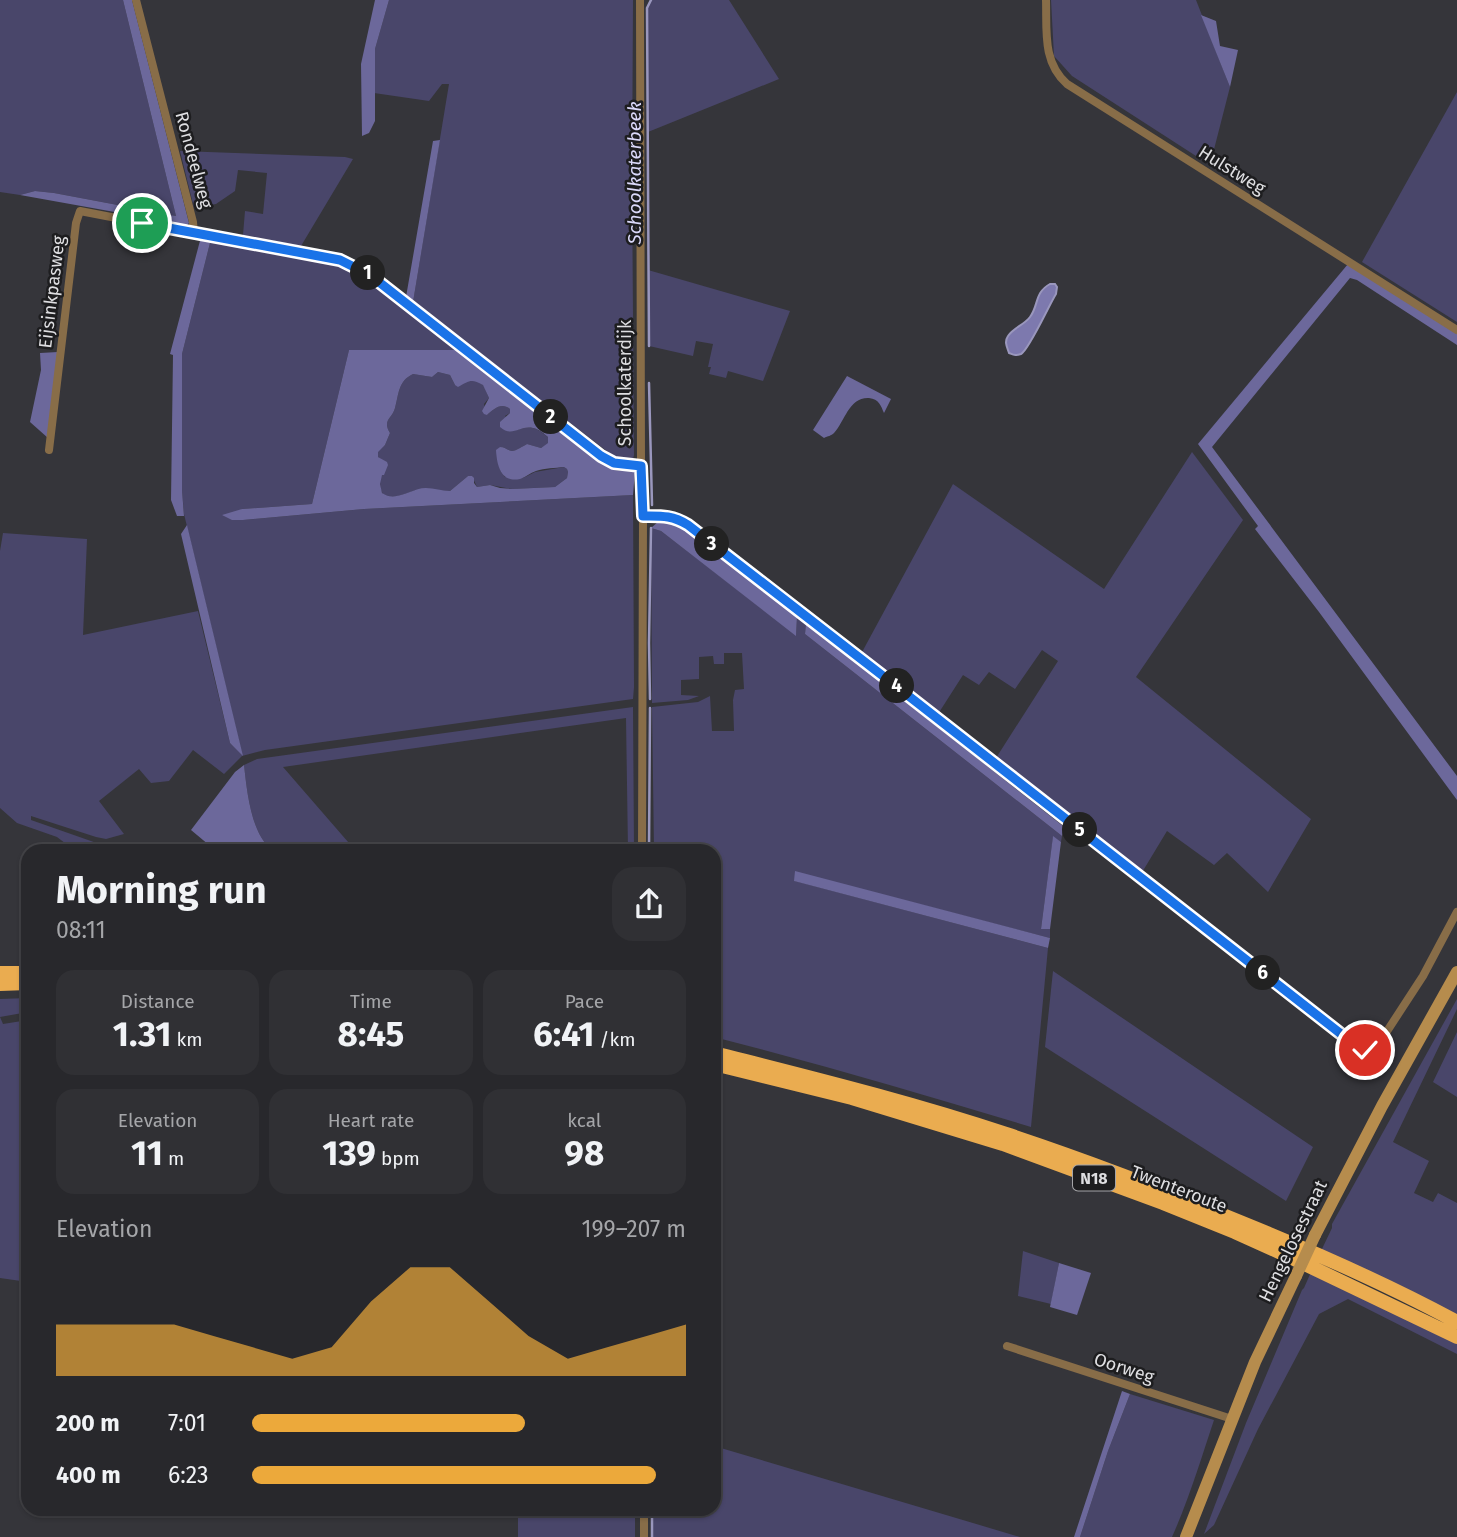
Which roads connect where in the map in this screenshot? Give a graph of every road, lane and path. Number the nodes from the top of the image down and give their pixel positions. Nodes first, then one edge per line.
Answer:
1 (136, 0) edge
2 (640, 0) edge
3 (1046, 0) edge
4 (194, 233) junction
5 (1457, 330) edge
6 (49, 450) dead end
7 (641, 466) junction
8 (643, 516) junction
9 (642, 844) edge
10 (1457, 912) edge
11 (1457, 972) edge
12 (0, 973) edge
13 (21, 973) edge
14 (0, 984) edge
15 (21, 984) edge
16 (721, 1055) edge
17 (721, 1066) edge
18 (1457, 1322) edge
19 (1457, 1337) edge
20 (1007, 1346) dead end
21 (1232, 1419) junction
22 (644, 1516) edge
23 (644, 1537) edge
24 (1186, 1537) edge

1 - 4 street, Rondeelweg
2 - 7 street, Schoolkaterdijk
3 - 5 street, Hulstweg
4 - 6 street, Eijsinkpasweg
4 - 7 street, Rondeelweg
7 - 8 street, Schoolkaterdijk
8 - 9 street, Schoolkaterdijk
8 - 10 street
11 - 21 main road, Hengelosestraat, bridge
12 - 13 highway
14 - 15 highway
16 - 18 highway, Twenteroute / N18
17 - 19 highway, Twenteroute / N18
20 - 21 street, Oorweg
21 - 24 main road, Hengelosestraat
22 - 23 street

